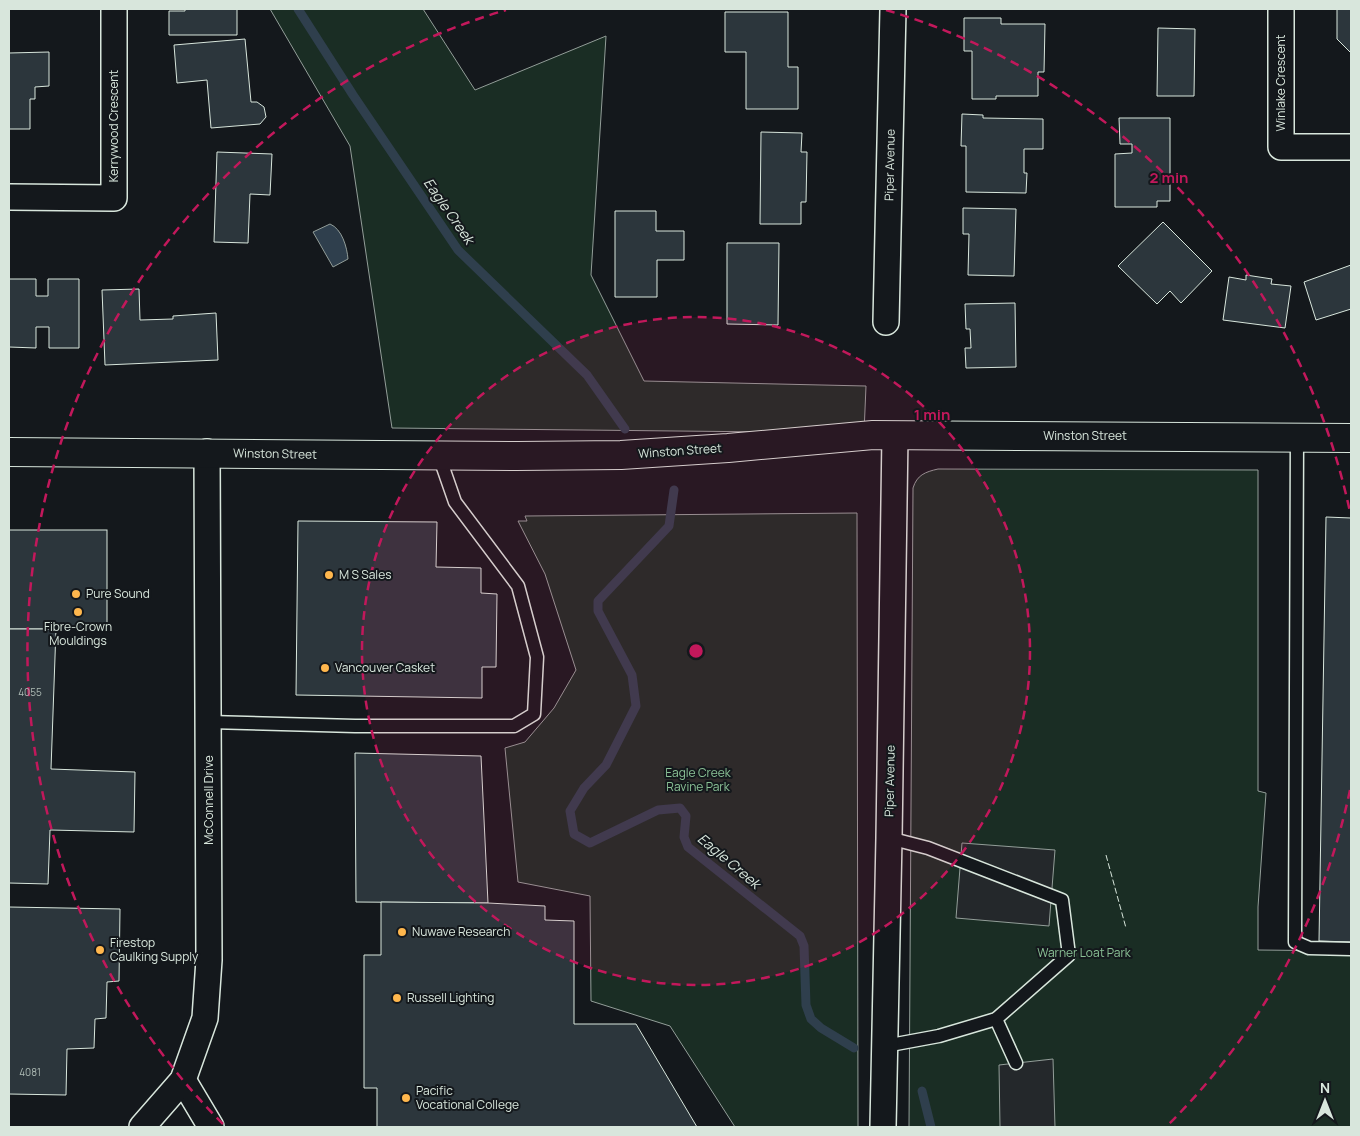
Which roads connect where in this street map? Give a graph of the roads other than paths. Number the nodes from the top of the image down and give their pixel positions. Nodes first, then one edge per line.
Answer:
1 (114, 9) edge
2 (893, 9) edge
3 (1282, 9) edge
4 (1351, 147) edge
5 (9, 197) edge
6 (886, 322) dead end
7 (895, 435) junction
8 (1297, 437) junction
9 (1351, 438) edge
10 (9, 452) edge
11 (207, 452) junction
12 (439, 456) junction
13 (208, 722) junction
14 (889, 838) junction
15 (1351, 949) edge
16 (996, 1019) junction
17 (886, 1046) junction
18 (1016, 1063) dead end
19 (183, 1080) junction
20 (142, 1127) edge
21 (211, 1127) edge
22 (883, 1127) edge

1 - 5 street, Kerrywood Crescent
2 - 6 street, Piper Avenue
3 - 4 street, Winlake Crescent
7 - 8 street, Winston Street
7 - 12 street, Winston Street
7 - 14 street, Piper Avenue
8 - 9 street, Winston Street
8 - 15 lane
10 - 11 street, Winston Street
11 - 12 street, Winston Street
11 - 13 street, McConnell Drive
12 - 13 lane
13 - 19 street, McConnell Drive
14 - 16 lane
14 - 17 street, Piper Avenue
16 - 17 lane
16 - 18 lane
17 - 22 street, Piper Avenue
19 - 20 street, McConnell Drive
19 - 21 street

